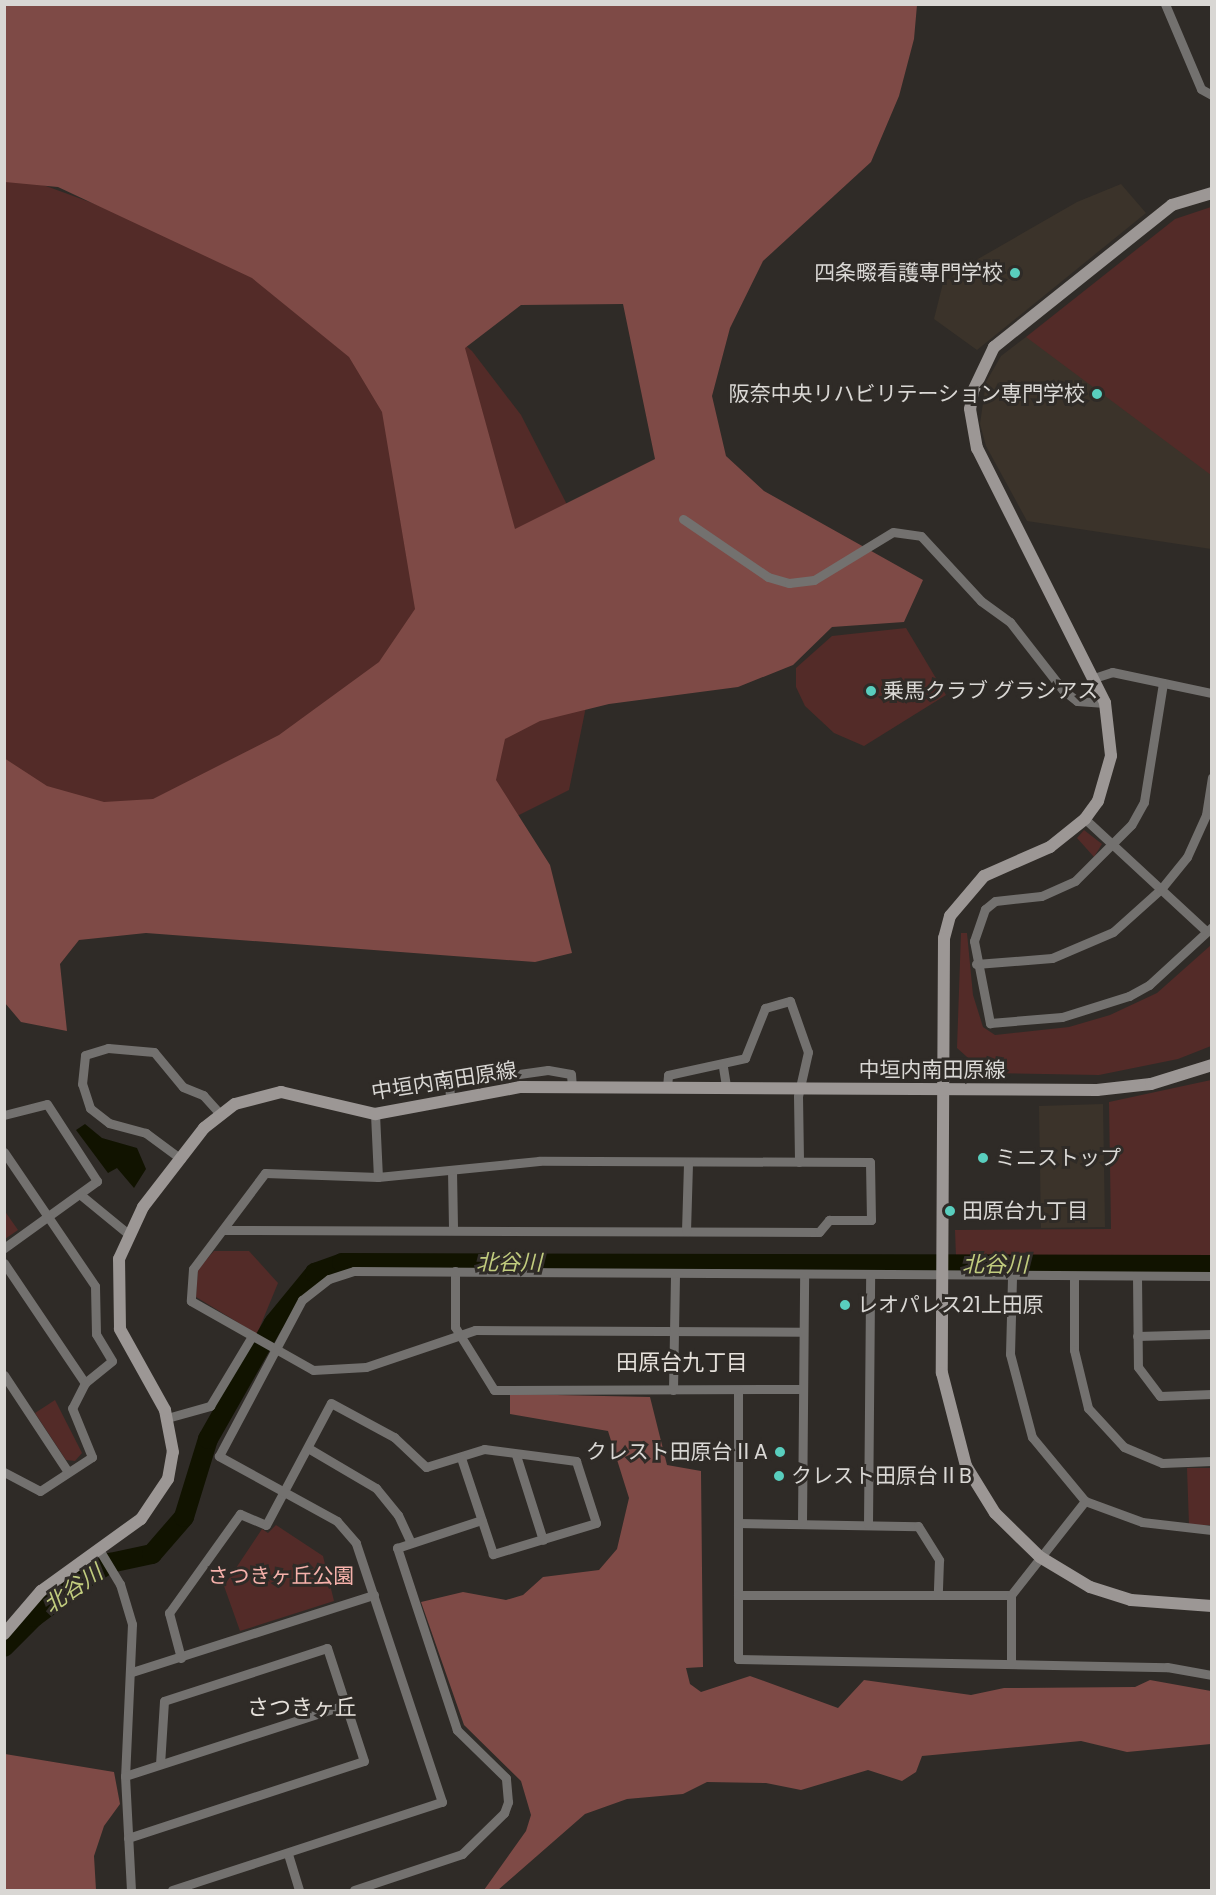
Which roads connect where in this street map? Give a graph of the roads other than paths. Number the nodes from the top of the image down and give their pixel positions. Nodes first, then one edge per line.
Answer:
1 (1165, 4) edge
2 (1212, 95) edge
3 (1212, 193) edge
4 (683, 519) dead end
5 (1094, 678) junction
6 (1163, 683) junction
7 (1212, 693) edge
8 (1105, 703) junction
9 (1212, 777) edge
10 (1085, 819) junction
11 (1114, 846) junction
12 (1161, 889) junction
13 (1209, 929) edge
14 (976, 964) junction
15 (1212, 1065) edge
16 (723, 1067) junction
17 (572, 1087) junction
18 (667, 1087) junction
19 (726, 1087) junction
20 (800, 1088) junction
21 (943, 1089) junction
22 (450, 1097) junction
23 (220, 1114) junction
24 (375, 1114) junction
25 (4, 1115) edge
26 (4, 1152) edge
27 (182, 1159) junction
28 (688, 1162) junction
29 (798, 1162) junction
30 (452, 1170) junction
31 (378, 1177) junction
32 (82, 1196) junction
33 (51, 1218) junction
34 (453, 1229) junction
35 (223, 1230) junction
36 (686, 1231) junction
37 (126, 1233) junction
38 (4, 1248) edge
39 (4, 1263) edge
40 (455, 1271) junction
41 (943, 1274) junction
42 (675, 1275) junction
43 (804, 1276) junction
44 (870, 1276) junction
45 (1137, 1276) junction
46 (1212, 1276) edge
47 (1074, 1277) junction
48 (1012, 1278) junction
49 (674, 1331) junction
50 (803, 1332) junction
51 (1212, 1334) edge
52 (458, 1335) junction
53 (1137, 1336) junction
54 (253, 1337) junction
55 (275, 1349) junction
56 (4, 1375) edge
57 (85, 1383) junction
58 (802, 1389) junction
59 (673, 1390) junction
60 (738, 1390) junction
61 (1212, 1394) edge
62 (167, 1418) junction
63 (308, 1448) junction
64 (516, 1455) junction
65 (461, 1458) junction
66 (1212, 1461) edge
67 (4, 1472) edge
68 (68, 1472) junction
69 (284, 1493) junction
70 (1085, 1501) junction
71 (481, 1520) junction
72 (738, 1523) junction
73 (802, 1524) junction
74 (868, 1524) junction
75 (1212, 1530) edge
76 (543, 1540) junction
77 (410, 1542) junction
78 (100, 1552) junction
79 (1040, 1557) junction
80 (938, 1594) junction
81 (374, 1595) junction
82 (738, 1595) junction
83 (1011, 1595) junction
84 (1212, 1606) edge
85 (4, 1634) edge
86 (181, 1658) junction
87 (1011, 1664) junction
88 (132, 1672) junction
89 (1212, 1675) edge
90 (345, 1705) junction
91 (160, 1764) junction
92 (125, 1776) junction
93 (128, 1838) junction
94 (288, 1854) junction
95 (131, 1890) edge
96 (172, 1890) edge
97 (299, 1890) edge
98 (354, 1890) edge

1 - 2 street
3 - 5 street
4 - 8 street
5 - 6 street
5 - 8 street
6 - 7 street
6 - 11 street
8 - 10 street
9 - 12 street
10 - 11 street
10 - 21 street
11 - 12 street
11 - 14 street
12 - 13 street
12 - 14 street
13 - 14 street
15 - 21 street, 中垣内南田原線
16 - 18 street
16 - 19 street
16 - 20 street
17 - 18 street, 中垣内南田原線
17 - 22 street, 中垣内南田原線
17 - 22 street
18 - 19 street, 中垣内南田原線
19 - 20 street, 中垣内南田原線
20 - 21 street, 中垣内南田原線
20 - 29 street
21 - 41 street
22 - 24 street, 中垣内南田原線
23 - 24 street, 中垣内南田原線
23 - 27 street, 中垣内南田原線
23 - 27 street
24 - 31 street
25 - 32 street
26 - 33 street
27 - 37 street, 中垣内南田原線
28 - 29 street
28 - 30 street
28 - 36 street
29 - 36 street
30 - 31 street
30 - 34 street
31 - 35 street
32 - 33 street
32 - 37 street
33 - 38 street
33 - 57 street
34 - 35 street
34 - 36 street
35 - 54 street
37 - 62 street, 中垣内南田原線
39 - 57 street
40 - 42 street
40 - 52 street
40 - 55 street
41 - 44 street
41 - 48 street
41 - 79 street
42 - 43 street
42 - 49 street
43 - 44 street
43 - 50 street
44 - 74 street
45 - 46 street
45 - 47 street
45 - 53 street
47 - 48 street
47 - 66 street
48 - 70 street
49 - 50 street
49 - 52 street
49 - 59 street
50 - 58 street
51 - 53 street
52 - 55 street
52 - 59 street
53 - 61 street
54 - 55 street
54 - 62 street
55 - 69 street
56 - 68 street
57 - 68 street
58 - 60 street
58 - 73 street
59 - 60 street
60 - 72 street
62 - 78 street, 中垣内南田原線
63 - 65 street
63 - 69 street
63 - 77 street
64 - 65 street
64 - 76 street
64 - 76 street
65 - 71 street
67 - 68 street
69 - 81 street
69 - 86 street
70 - 75 street
70 - 79 street
71 - 76 street
71 - 77 street
72 - 73 street
72 - 82 street
73 - 74 street
74 - 80 street
77 - 98 street
78 - 85 street, 中垣内南田原線
78 - 88 street
79 - 83 street
79 - 84 street
80 - 82 street
80 - 83 street
81 - 86 street
81 - 94 street
82 - 87 street
83 - 87 street
86 - 88 street
87 - 89 street
88 - 92 street
90 - 91 street
90 - 91 street
90 - 93 street
91 - 92 street
92 - 93 street
93 - 95 street
94 - 96 street
94 - 97 street

